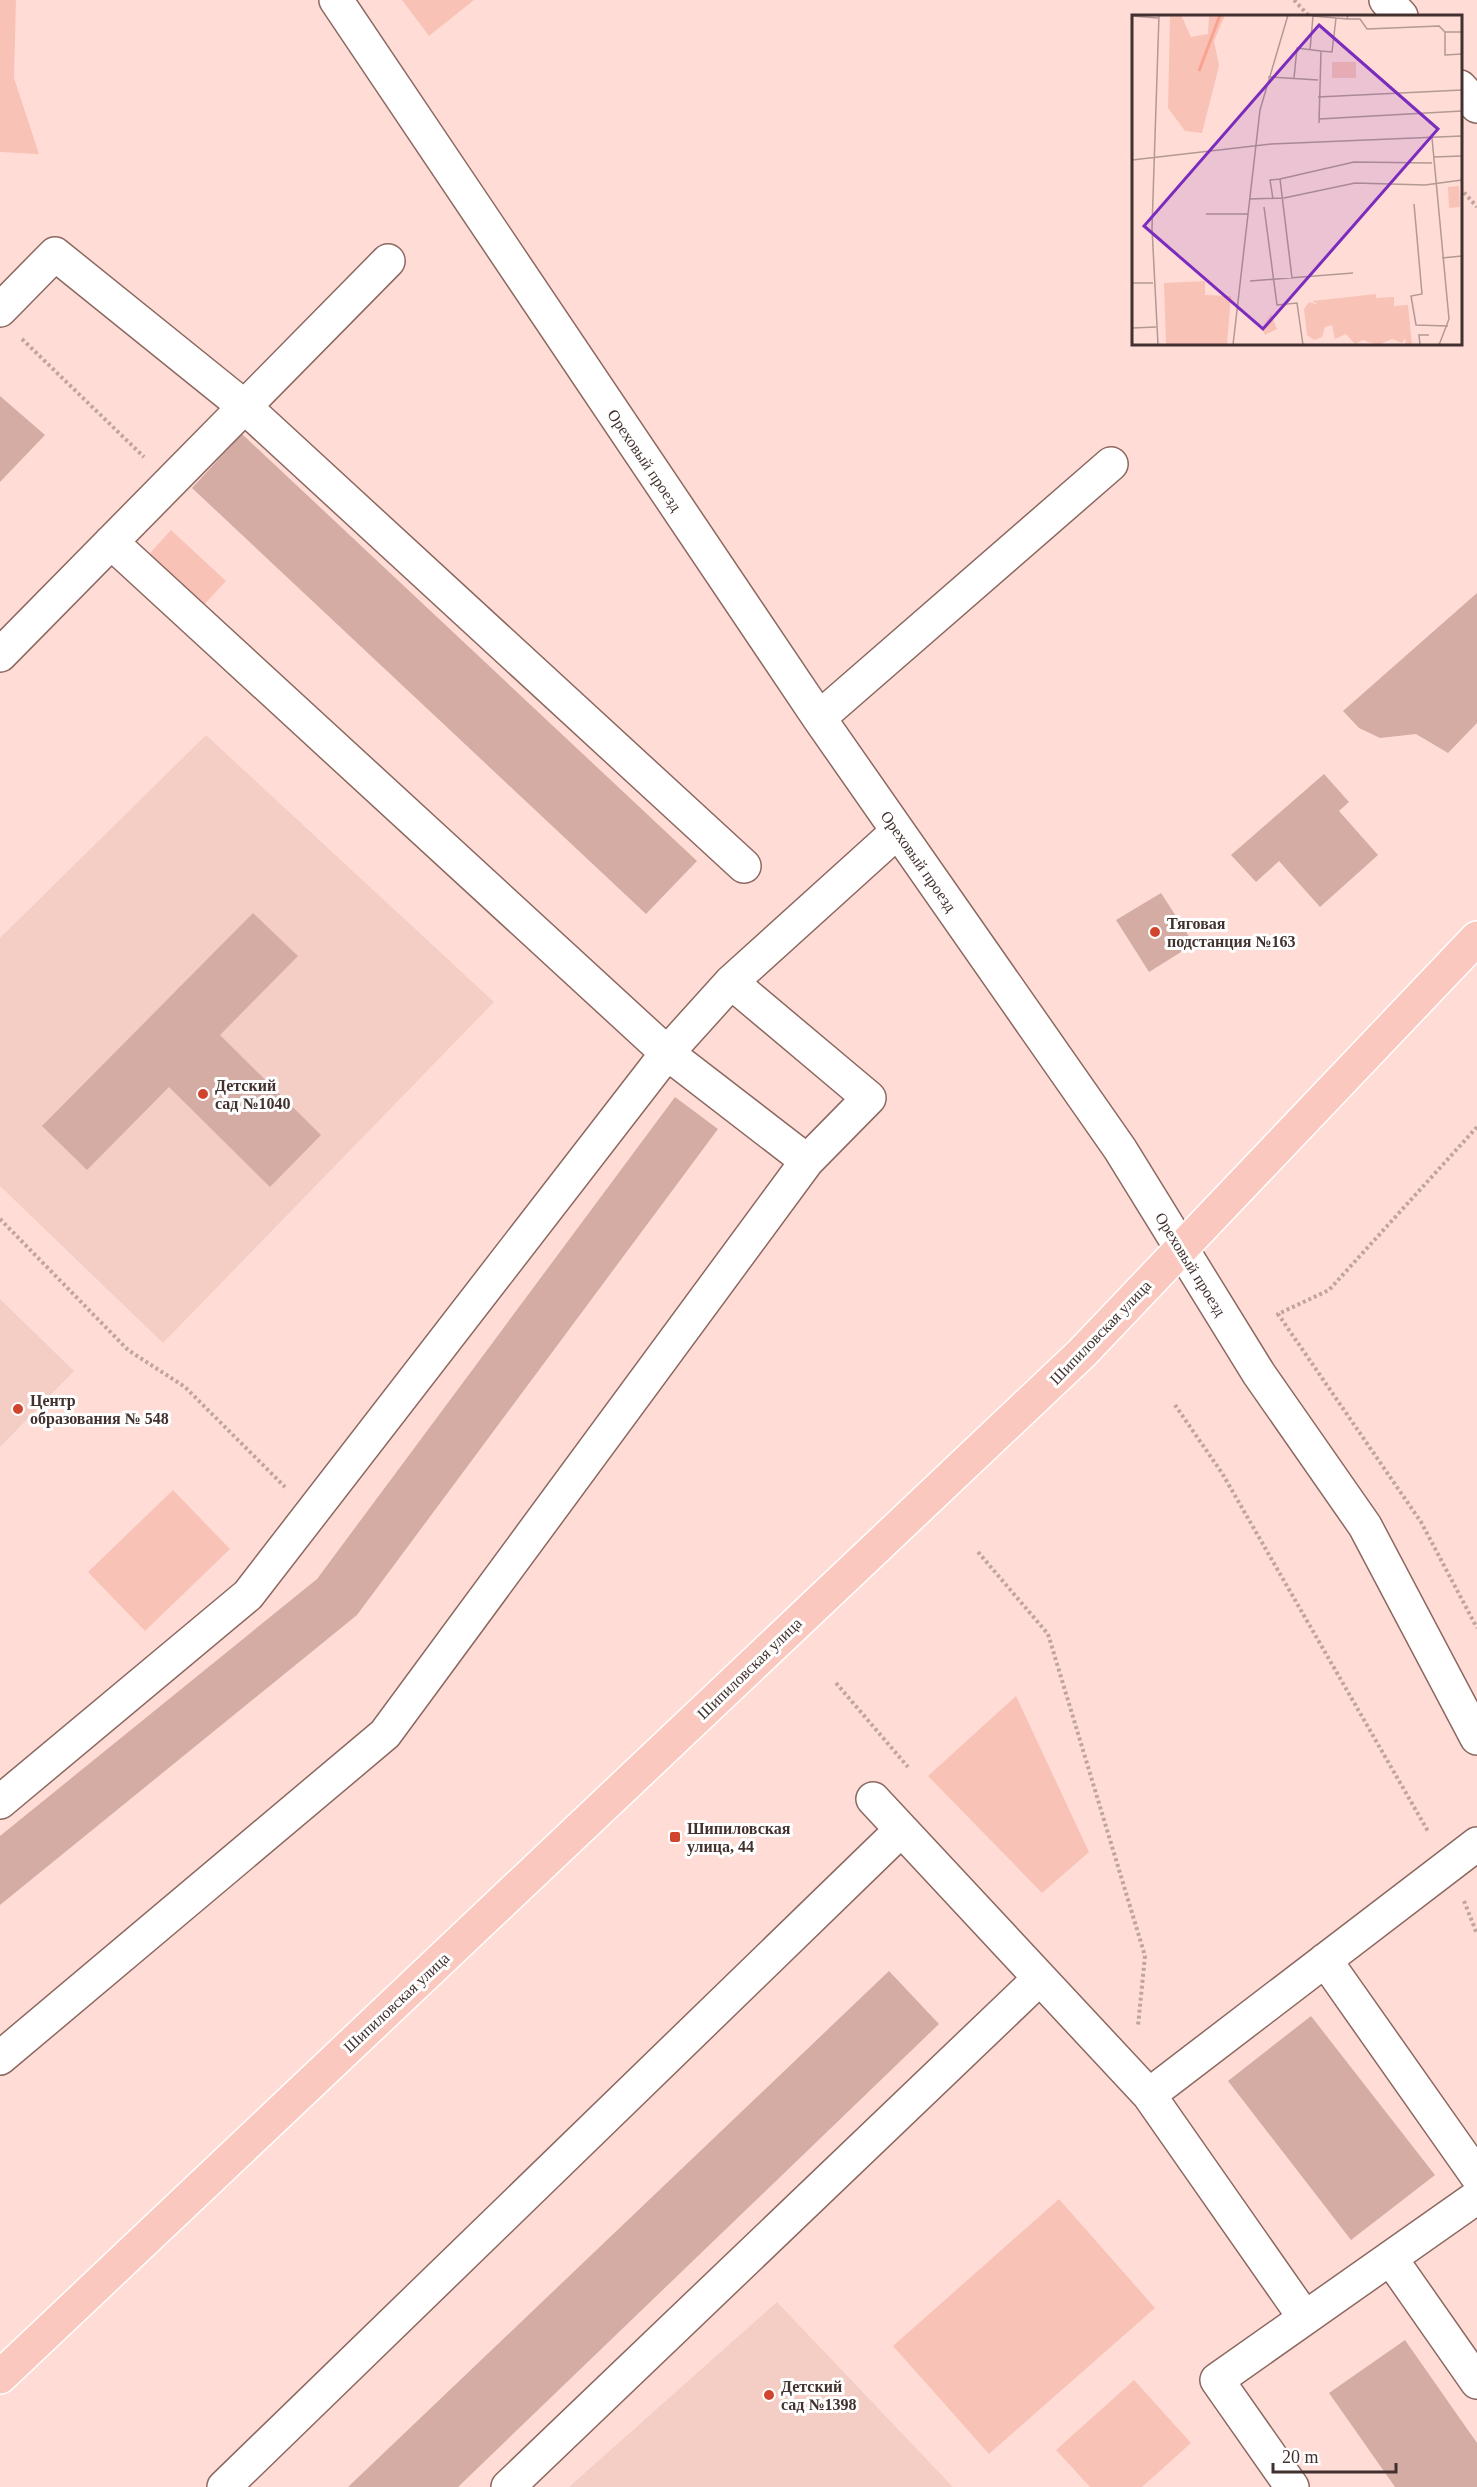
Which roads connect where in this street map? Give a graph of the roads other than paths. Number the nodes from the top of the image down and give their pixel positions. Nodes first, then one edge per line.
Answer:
1 (336, 0) edge
2 (1386, 0) edge
3 (1400, 15) edge
4 (1462, 88) edge
5 (1477, 106) edge
6 (388, 261) dead end
7 (9, 322) edge
8 (246, 408) junction
9 (1111, 464) dead end
10 (111, 542) junction
11 (0, 655) edge
12 (819, 718) junction
13 (898, 831) junction
14 (744, 866) dead end
15 (1477, 938) edge
16 (731, 982) junction
17 (667, 1053) junction
18 (807, 1161) junction
19 (1181, 1248) junction
20 (1477, 1738) edge
21 (873, 1799) dead end
22 (0, 1802) edge
23 (900, 1831) junction
24 (1477, 1844) edge
25 (1325, 1960) junction
26 (1039, 1979) junction
27 (0, 2058) edge
28 (1140, 2087) junction
29 (1477, 2176) edge
30 (1477, 2197) edge
31 (1391, 2259) junction
32 (1305, 2318) junction
33 (0, 2377) edge
34 (1477, 2382) edge
35 (224, 2487) edge
36 (508, 2487) edge
37 (1292, 2487) edge

1 - 12 street, Ореховый проезд
2 - 3 street
4 - 5 street
6 - 8 street
7 - 8 street
8 - 10 street
8 - 14 street
9 - 12 street
10 - 11 street
10 - 17 street
12 - 13 street, Ореховый проезд
13 - 16 street
13 - 19 street, Ореховый проезд
15 - 19 main road, Шипиловская улица
16 - 17 street
16 - 18 street
17 - 18 street
17 - 22 street
18 - 27 street
19 - 20 street, Ореховый проезд
19 - 33 main road, Шипиловская улица
21 - 23 street
23 - 26 street
23 - 35 street
24 - 25 street
25 - 28 street
25 - 29 street
26 - 28 street
26 - 36 street
28 - 32 street
30 - 31 street
31 - 32 street
31 - 34 street
32 - 37 street

